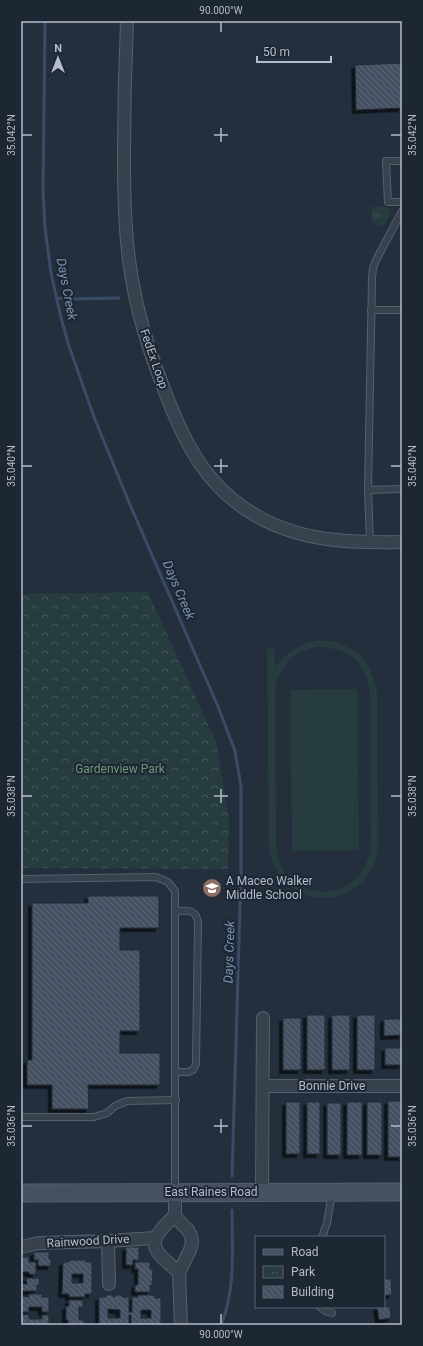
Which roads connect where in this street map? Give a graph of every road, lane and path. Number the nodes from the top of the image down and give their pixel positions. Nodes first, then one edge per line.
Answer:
1 (127, 21) edge
2 (402, 161) edge
3 (402, 202) edge
4 (402, 211) edge
5 (371, 310) junction
6 (402, 310) edge
7 (402, 489) edge
8 (368, 490) junction
9 (402, 542) edge
10 (370, 543) junction
11 (21, 878) edge
12 (175, 911) junction
13 (263, 1018) dead end
14 (176, 1072) junction
15 (263, 1086) junction
16 (402, 1086) edge
17 (176, 1100) junction
18 (21, 1117) edge
19 (175, 1192) junction
20 (262, 1192) junction
21 (332, 1192) junction
22 (402, 1192) edge
23 (21, 1193) edge
24 (175, 1215) junction
25 (322, 1236) edge
26 (155, 1238) junction
27 (108, 1241) junction
28 (21, 1246) edge
29 (179, 1273) junction
30 (109, 1284) dead end
31 (321, 1308) edge
32 (332, 1313) dead end
33 (181, 1325) edge

1 - 10 street, FedEx Loop
2 - 3 lane
4 - 5 lane
5 - 6 lane
5 - 8 lane
7 - 8 lane
8 - 10 lane
9 - 10 street, FedEx Loop
11 - 12 lane
12 - 14 lane
12 - 14 lane
13 - 15 street
14 - 17 lane
15 - 16 street, Bonnie Drive
15 - 20 street
17 - 18 lane
17 - 19 lane
19 - 20 main road, East Raines Road
19 - 23 main road, East Raines Road
19 - 24 street
20 - 21 main road, East Raines Road
21 - 22 main road, East Raines Road
21 - 25 lane
24 - 26 street
24 - 29 street
26 - 27 street, Rainwood Drive
26 - 29 street
27 - 28 street, Rainwood Drive
27 - 30 street
29 - 33 street
31 - 32 lane

